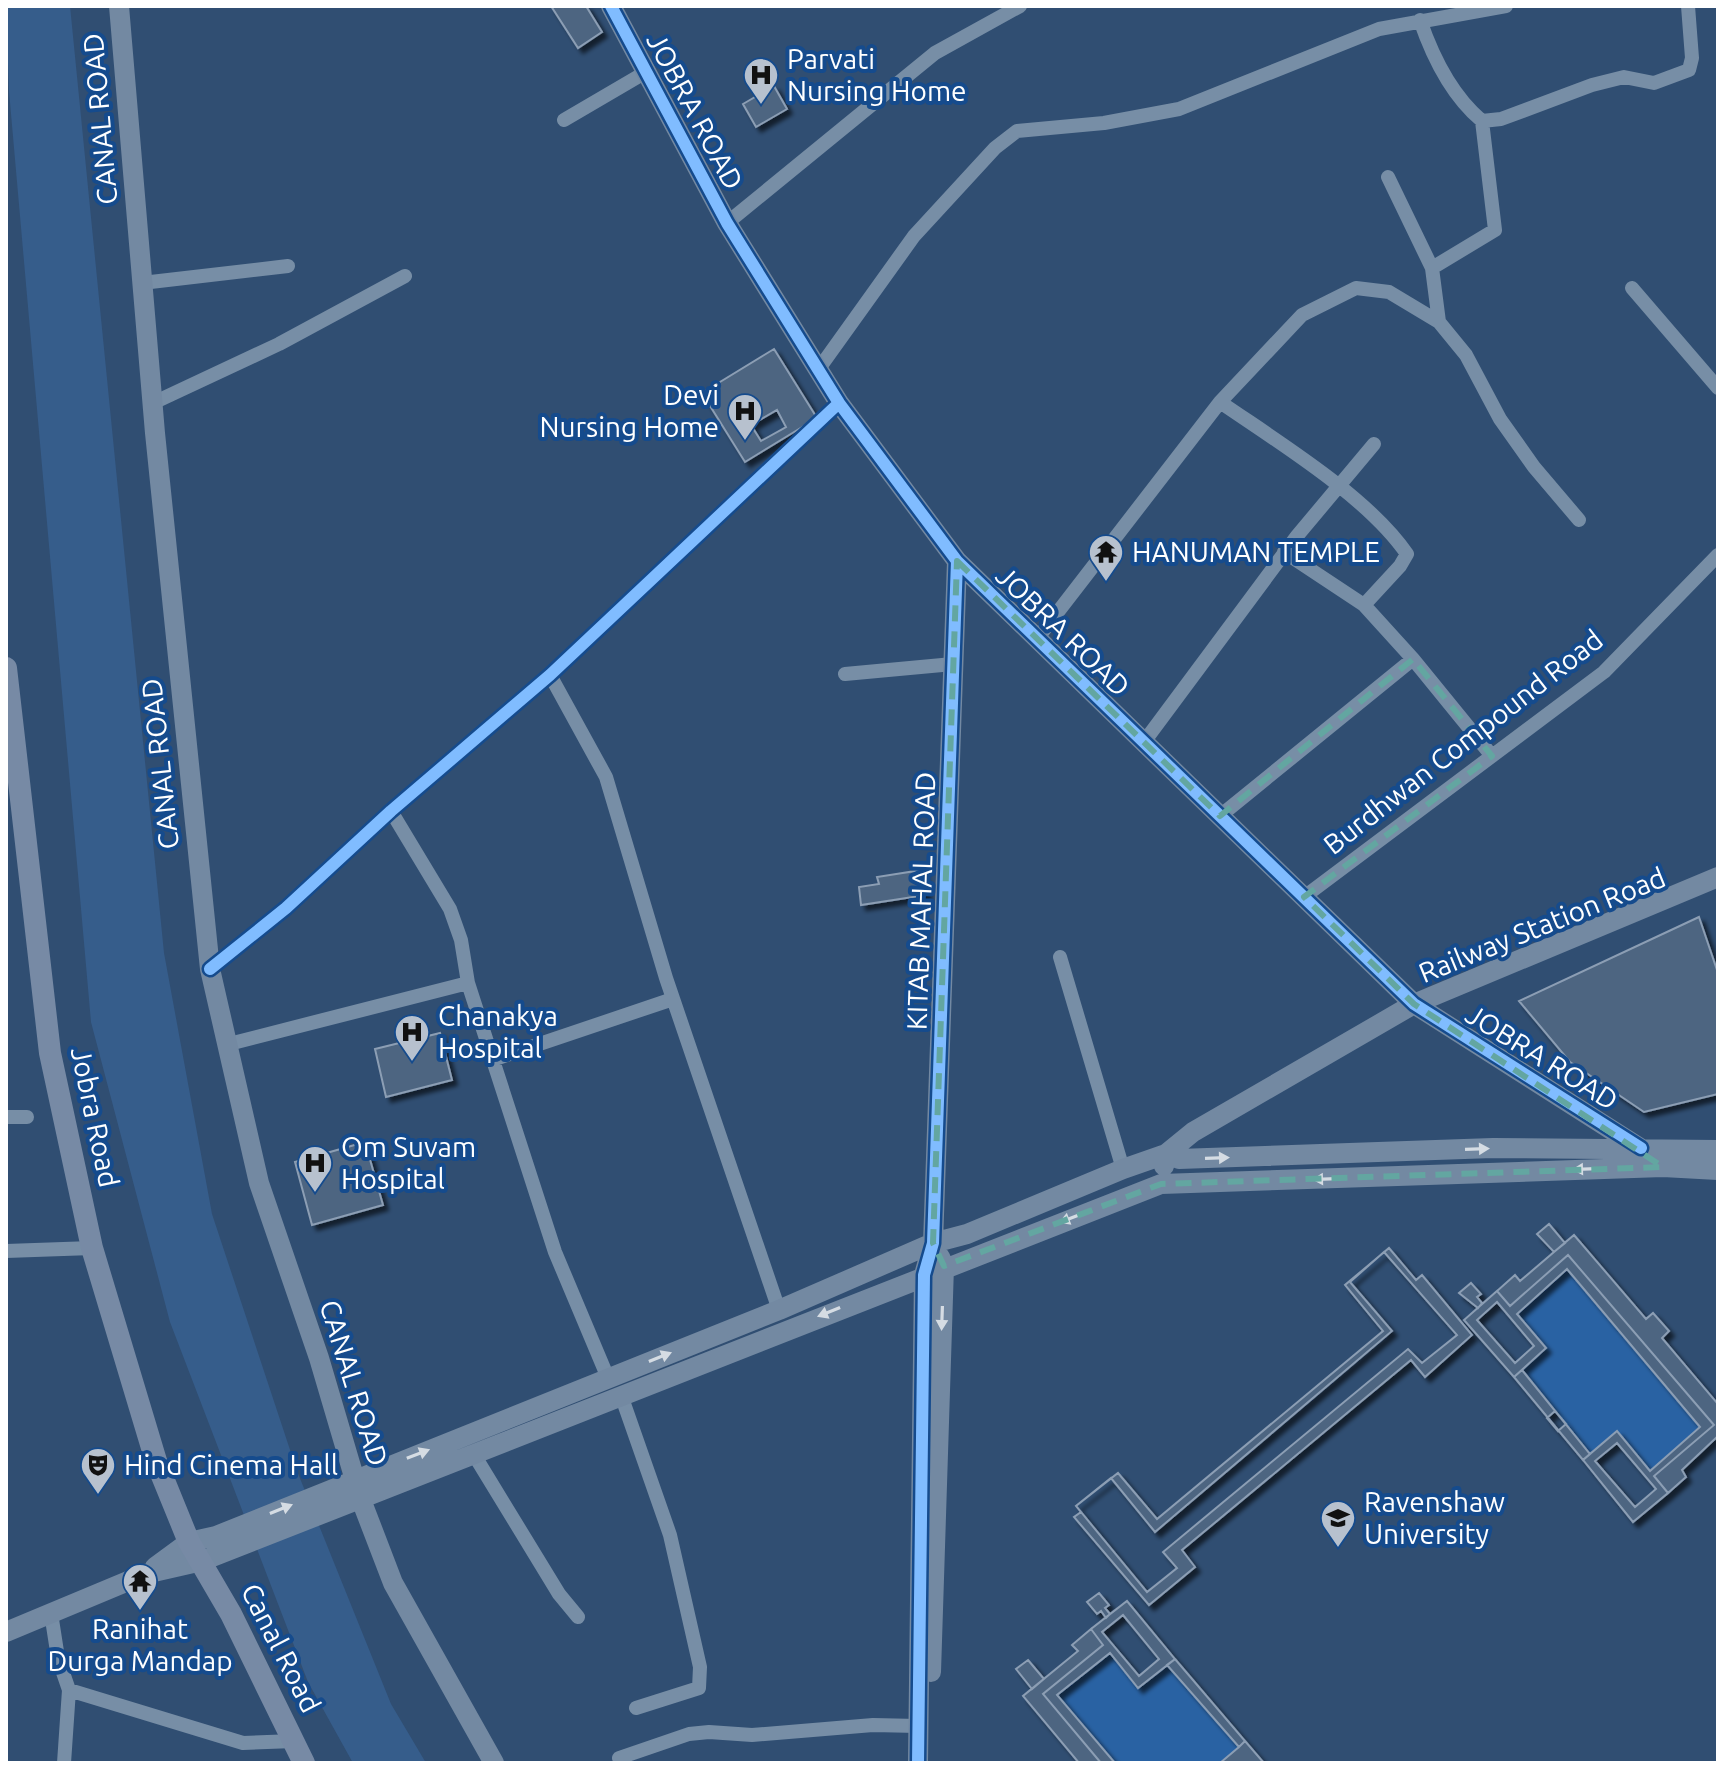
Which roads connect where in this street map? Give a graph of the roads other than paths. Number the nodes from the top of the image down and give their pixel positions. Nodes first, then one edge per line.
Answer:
1 (119, 6) edge
2 (611, 6) edge
3 (1020, 6) edge
4 (1506, 6) edge
5 (1688, 6) edge
6 (1420, 20) junction
7 (646, 72) junction
8 (564, 120) dead end
9 (1482, 121) junction
10 (1388, 177) dead end
11 (727, 223) junction
12 (288, 266) dead end
13 (1432, 268) junction
14 (405, 276) dead end
15 (142, 283) junction
16 (1632, 288) dead end
17 (1439, 322) junction
18 (818, 370) junction
19 (1718, 388) edge
20 (1220, 402) junction
21 (153, 403) junction
22 (839, 403) junction
23 (1374, 444) dead end
24 (1338, 487) junction
25 (1579, 520) dead end
26 (1284, 552) junction
27 (1718, 555) edge
28 (957, 561) junction
29 (1364, 605) junction
30 (1037, 639) junction
31 (1413, 659) junction
32 (953, 664) junction
33 (6, 668) edge
34 (845, 674) dead end
35 (550, 675) junction
36 (1144, 742) junction
37 (1492, 756) junction
38 (391, 811) junction
39 (1220, 816) junction
40 (1718, 877) edge
41 (1304, 897) junction
42 (1060, 957) dead end
43 (210, 969) junction
44 (468, 983) junction
45 (673, 999) junction
46 (1414, 1004) junction
47 (229, 1044) junction
48 (495, 1059) junction
49 (6, 1117) edge
50 (27, 1117) dead end
51 (1641, 1148) junction
52 (1718, 1150) edge
53 (1166, 1154) junction
54 (1663, 1167) junction
55 (1123, 1169) junction
56 (1718, 1170) edge
57 (1161, 1184) junction
58 (933, 1243) junction
59 (92, 1248) junction
60 (6, 1251) edge
61 (944, 1266) junction
62 (924, 1275) junction
63 (779, 1310) junction
64 (614, 1386) junction
65 (473, 1453) junction
66 (351, 1490) junction
67 (207, 1548) junction
68 (51, 1613) junction
69 (578, 1617) dead end
70 (6, 1632) edge
71 (69, 1690) junction
72 (636, 1708) dead end
73 (918, 1726) junction
74 (294, 1741) junction
75 (619, 1758) dead end
76 (64, 1763) edge
77 (304, 1763) edge
78 (494, 1763) edge
79 (918, 1763) edge
80 (930, 1763) edge

1 - 15 main road, CANAL ROAD
2 - 7 main road, JOBRA ROAD
3 - 11 street
4 - 6 street
5 - 9 street
6 - 9 street
6 - 18 street
7 - 8 street
7 - 11 main road, JOBRA ROAD
9 - 13 street
10 - 13 street
11 - 18 main road, JOBRA ROAD
12 - 15 street
13 - 17 street
14 - 21 street
15 - 21 main road, CANAL ROAD
16 - 19 street
17 - 20 street
17 - 25 street
18 - 22 main road, JOBRA ROAD
20 - 24 street
20 - 30 street
21 - 43 main road, CANAL ROAD
22 - 28 main road, JOBRA ROAD
22 - 35 street
23 - 24 street
24 - 26 street
24 - 29 street
26 - 29 street
26 - 36 street
27 - 37 street, Burdhwan Compound Road
28 - 30 main road, JOBRA ROAD
28 - 32 main road, KITAB MAHAL ROAD
29 - 31 street
30 - 36 main road, JOBRA ROAD
31 - 37 street
31 - 39 street
32 - 34 street
32 - 58 main road, KITAB MAHAL ROAD
33 - 59 main road, Jobra Road
35 - 38 street
35 - 45 street
36 - 39 main road, JOBRA ROAD
37 - 41 street, Burdhwan Compound Road
38 - 43 street
38 - 44 street
39 - 41 main road, JOBRA ROAD
40 - 46 main road, Railway Station Road
41 - 46 main road, JOBRA ROAD
42 - 55 street
43 - 47 main road, CANAL ROAD
44 - 47 street
44 - 48 street
45 - 48 street
45 - 63 street
46 - 51 main road, JOBRA ROAD
46 - 53 main road, Railway Station Road
47 - 66 main road, CANAL ROAD
48 - 64 street
49 - 50 street
51 - 52 main road
53 -> 51 main road
51 - 54 main road, JOBRA ROAD
53 - 55 main road
53 - 57 main road
54 - 56 main road
54 -> 57 main road
55 - 58 main road
57 -> 61 main road
58 - 61 main road
58 - 62 main road
58 - 63 main road
59 - 60 street
59 - 67 main road, Jobra Road
61 - 62 main road
61 -> 80 main road
62 -> 64 main road
62 - 73 main road
64 -> 63 main road
64 - 65 main road
66 -> 64 main road
64 - 72 street
65 - 66 main road
65 - 69 street
66 - 67 main road
66 - 78 main road, CANAL ROAD
67 - 68 main road
67 - 74 main road, Canal Road
68 - 70 main road
68 - 71 street
71 - 74 street
71 - 76 street
73 - 75 street
73 - 79 main road
74 - 77 main road, Canal Road

